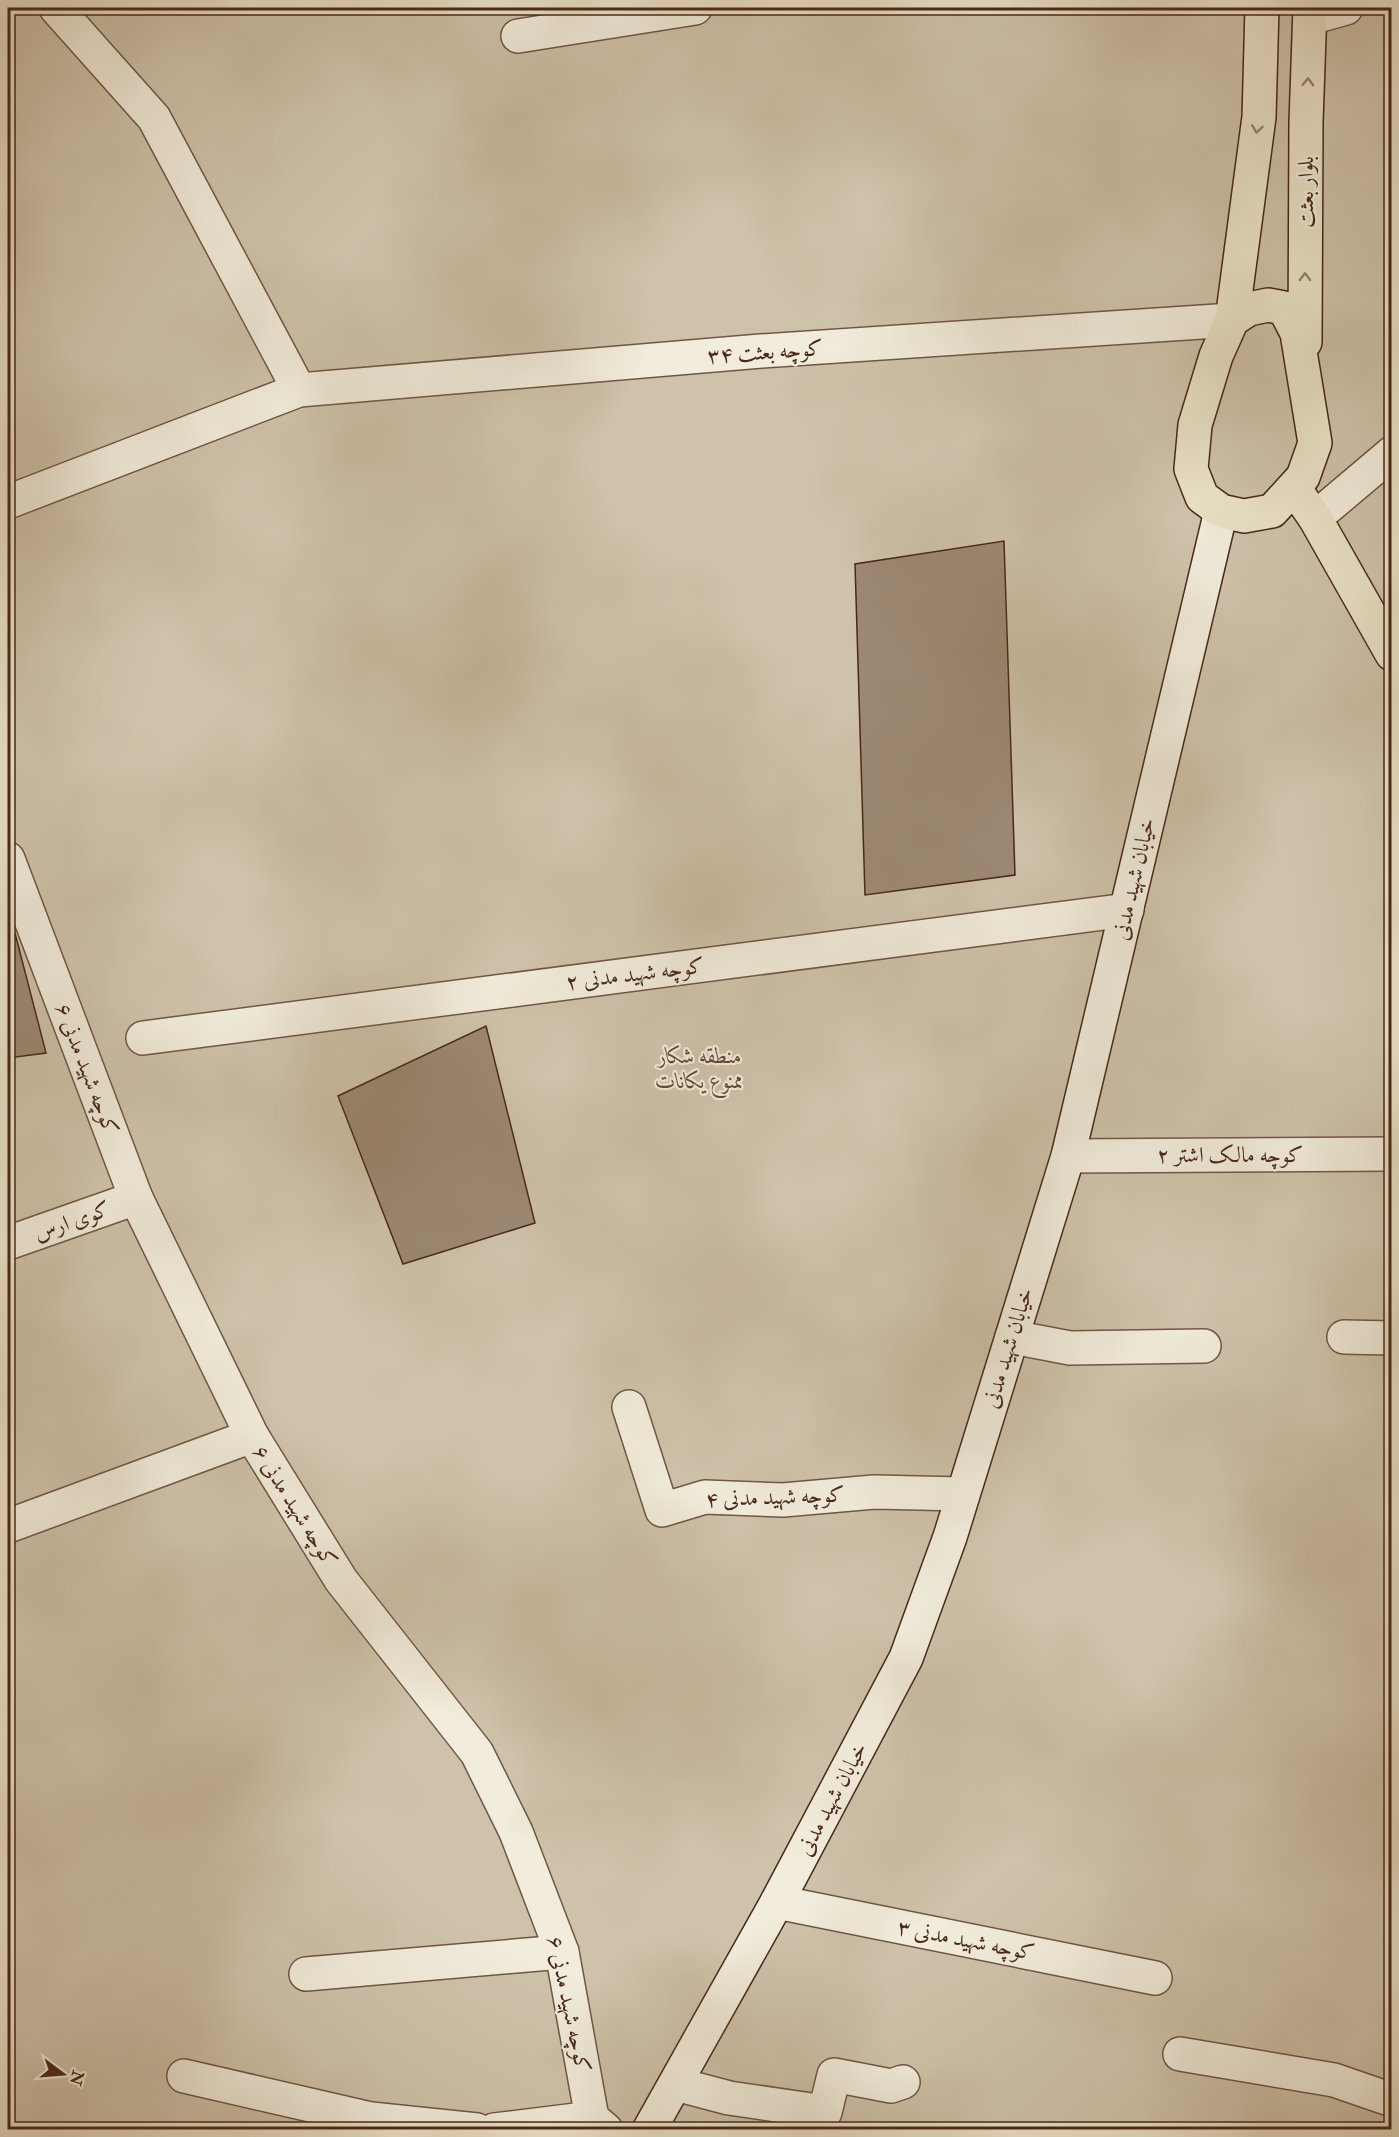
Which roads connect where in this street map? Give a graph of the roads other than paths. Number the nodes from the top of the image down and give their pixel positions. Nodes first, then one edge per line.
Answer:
1 (56, 8) edge
2 (695, 8) edge
3 (1262, 8) edge
4 (1346, 8) edge
5 (1310, 13) edge
6 (518, 36) dead end
7 (1232, 320) junction
8 (1305, 377) junction
9 (299, 390) junction
10 (1392, 453) edge
11 (1294, 488) junction
12 (8, 502) edge
13 (1221, 511) junction
14 (1315, 518) junction
15 (1392, 654) edge
16 (8, 859) edge
17 (1127, 909) junction
18 (142, 1038) dead end
19 (1392, 1154) edge
20 (1068, 1156) junction
21 (136, 1198) junction
22 (8, 1243) edge
23 (1012, 1336) junction
24 (1344, 1337) dead end
25 (1392, 1338) edge
26 (1204, 1346) dead end
27 (629, 1407) dead end
28 (252, 1436) junction
29 (963, 1494) junction
30 (8, 1526) edge
31 (777, 1902) junction
32 (562, 1952) junction
33 (306, 1974) dead end
34 (1155, 1978) dead end
35 (1180, 2054) dead end
36 (184, 2076) dead end
37 (903, 2082) dead end
38 (676, 2084) junction
39 (1392, 2100) edge
40 (599, 2124) edge
41 (477, 2130) edge
42 (494, 2130) edge
43 (649, 2130) edge

1 - 9 street
2 - 6 street
3 -> 7 main road
4 - 5 street
8 -> 5 main road, بلوار بعثت
7 - 8 main road
7 - 9 street, کوچه بعثت ۳۴
7 - 13 main road
8 - 11 main road
9 - 12 street, کوچه بعثت ۳۴
10 - 14 street
11 - 13 main road
11 - 14 main road
13 - 17 street, خیابان شهید مدنی
14 - 15 main road
16 - 21 street, کوچه شهید مدنی ۶
17 - 18 street, کوچه شهید مدنی ۲
17 - 20 street, خیابان شهید مدنی
19 - 20 street, کوچه مالک اشتر ۲
20 - 23 street, خیابان شهید مدنی
21 - 22 street, کوی ارس
21 - 28 street, کوچه شهید مدنی ۶
23 - 26 street
23 - 29 street, خیابان شهید مدنی
24 - 25 street
27 - 29 street, کوچه شهید مدنی ۴
28 - 30 street
28 - 32 street, کوچه شهید مدنی ۶
29 - 31 street, خیابان شهید مدنی
31 - 34 street, کوچه شهید مدنی ۳
31 - 38 street, خیابان شهید مدنی
32 - 33 street
32 - 40 street, کوچه شهید مدنی ۶
35 - 39 street
36 - 41 street
37 - 38 street
38 - 43 street, خیابان شهید مدنی
40 - 42 street

